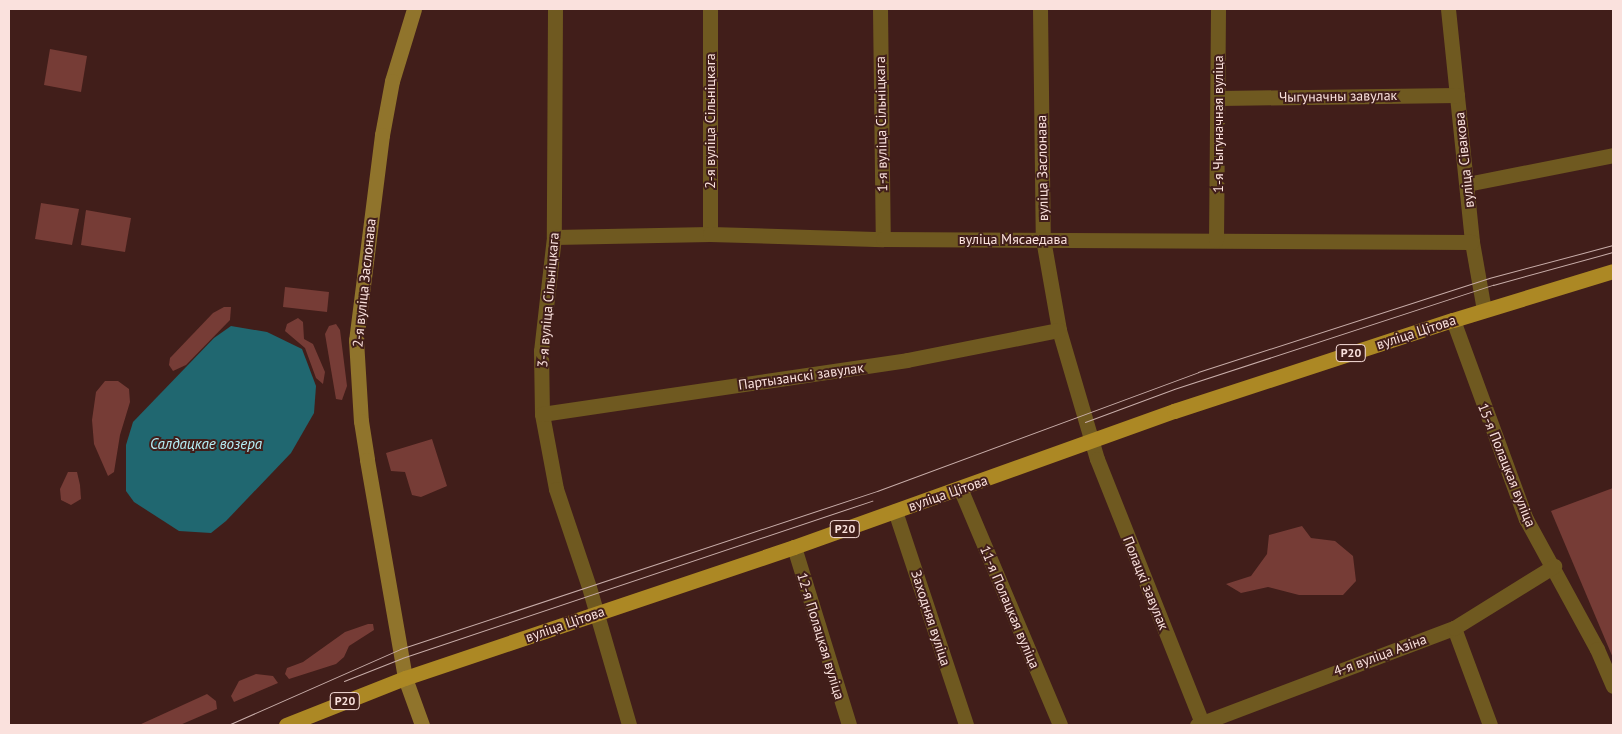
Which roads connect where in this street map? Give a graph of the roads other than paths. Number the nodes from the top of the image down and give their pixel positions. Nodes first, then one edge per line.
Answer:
1 (414, 9) edge
2 (555, 9) edge
3 (710, 9) edge
4 (880, 9) edge
5 (1040, 9) edge
6 (1218, 9) edge
7 (1448, 9) edge
8 (1457, 94) junction
9 (1220, 98) junction
10 (1613, 155) edge
11 (1467, 184) junction
12 (710, 234) junction
13 (554, 237) junction
14 (882, 239) junction
15 (1042, 240) junction
16 (1216, 240) junction
17 (1472, 242) junction
18 (1613, 271) edge
19 (1484, 310) junction
20 (1453, 320) junction
21 (1059, 330) junction
22 (542, 414) junction
23 (1091, 442) junction
24 (960, 488) junction
25 (895, 511) junction
26 (794, 547) junction
27 (1554, 566) junction
28 (597, 612) junction
29 (1454, 628) junction
30 (406, 678) junction
31 (1613, 686) edge
32 (1200, 724) edge
33 (286, 725) edge
34 (422, 725) edge
35 (629, 725) edge
36 (849, 725) edge
37 (966, 725) edge
38 (1060, 725) edge
39 (1490, 725) edge

1 - 30 main road, 2-я вуліца Заслонава
2 - 13 street, 3-я вуліца Сільніцкага
3 - 12 street, 2-я вуліца Сільніцкага
4 - 14 street, 1-я вуліца Сільніцкага
5 - 15 street, вуліца Заслонава
6 - 9 street, 1-я Чыгуначная вуліца
7 - 8 street, вуліца Сівакова
8 - 9 street, Чыгуначны завулак
8 - 11 street, вуліца Сівакова
9 - 16 street, 1-я Чыгуначная вуліца
10 - 11 street
11 - 17 street, вуліца Сівакова
12 - 13 street, вуліца Мясаедава
12 - 14 street, вуліца Мясаедава
13 - 22 street, 3-я вуліца Сільніцкага
14 - 15 street, вуліца Мясаедава
15 - 16 street, вуліца Мясаедава
15 - 21 street, вуліца Заслонава
16 - 17 street, вуліца Мясаедава
17 - 19 street, вуліца Сівакова
18 - 19 main road, вуліца Цітова / Р20
19 - 20 main road, вуліца Цітова / Р20
20 - 23 main road, вуліца Цітова / Р20
20 - 27 street, 15-я Полацкая вуліца
21 - 22 street, Партызанскі завулак
21 - 23 street, вуліца Заслонава
22 - 28 street, 3-я вуліца Сільніцкага
23 - 24 main road, вуліца Цітова / Р20
23 - 32 street, Полацкі завулак
24 - 25 main road, вуліца Цітова / Р20
24 - 38 street, 11-я Полацкая вуліца
25 - 26 main road, вуліца Цітова / Р20
25 - 37 street, Заходняя вуліца
26 - 28 main road, вуліца Цітова / Р20
26 - 36 street, 12-я Полацкая вуліца
27 - 29 street, 4-я вуліца Азіна
27 - 31 street, 15-я Полацкая вуліца
28 - 30 main road, вуліца Цітова / Р20
28 - 35 street, 3-я вуліца Сільніцкага
29 - 32 street, 4-я вуліца Азіна
29 - 39 street
30 - 33 main road, вуліца Цітова / Р20
30 - 34 main road, 2-я вуліца Заслонава

